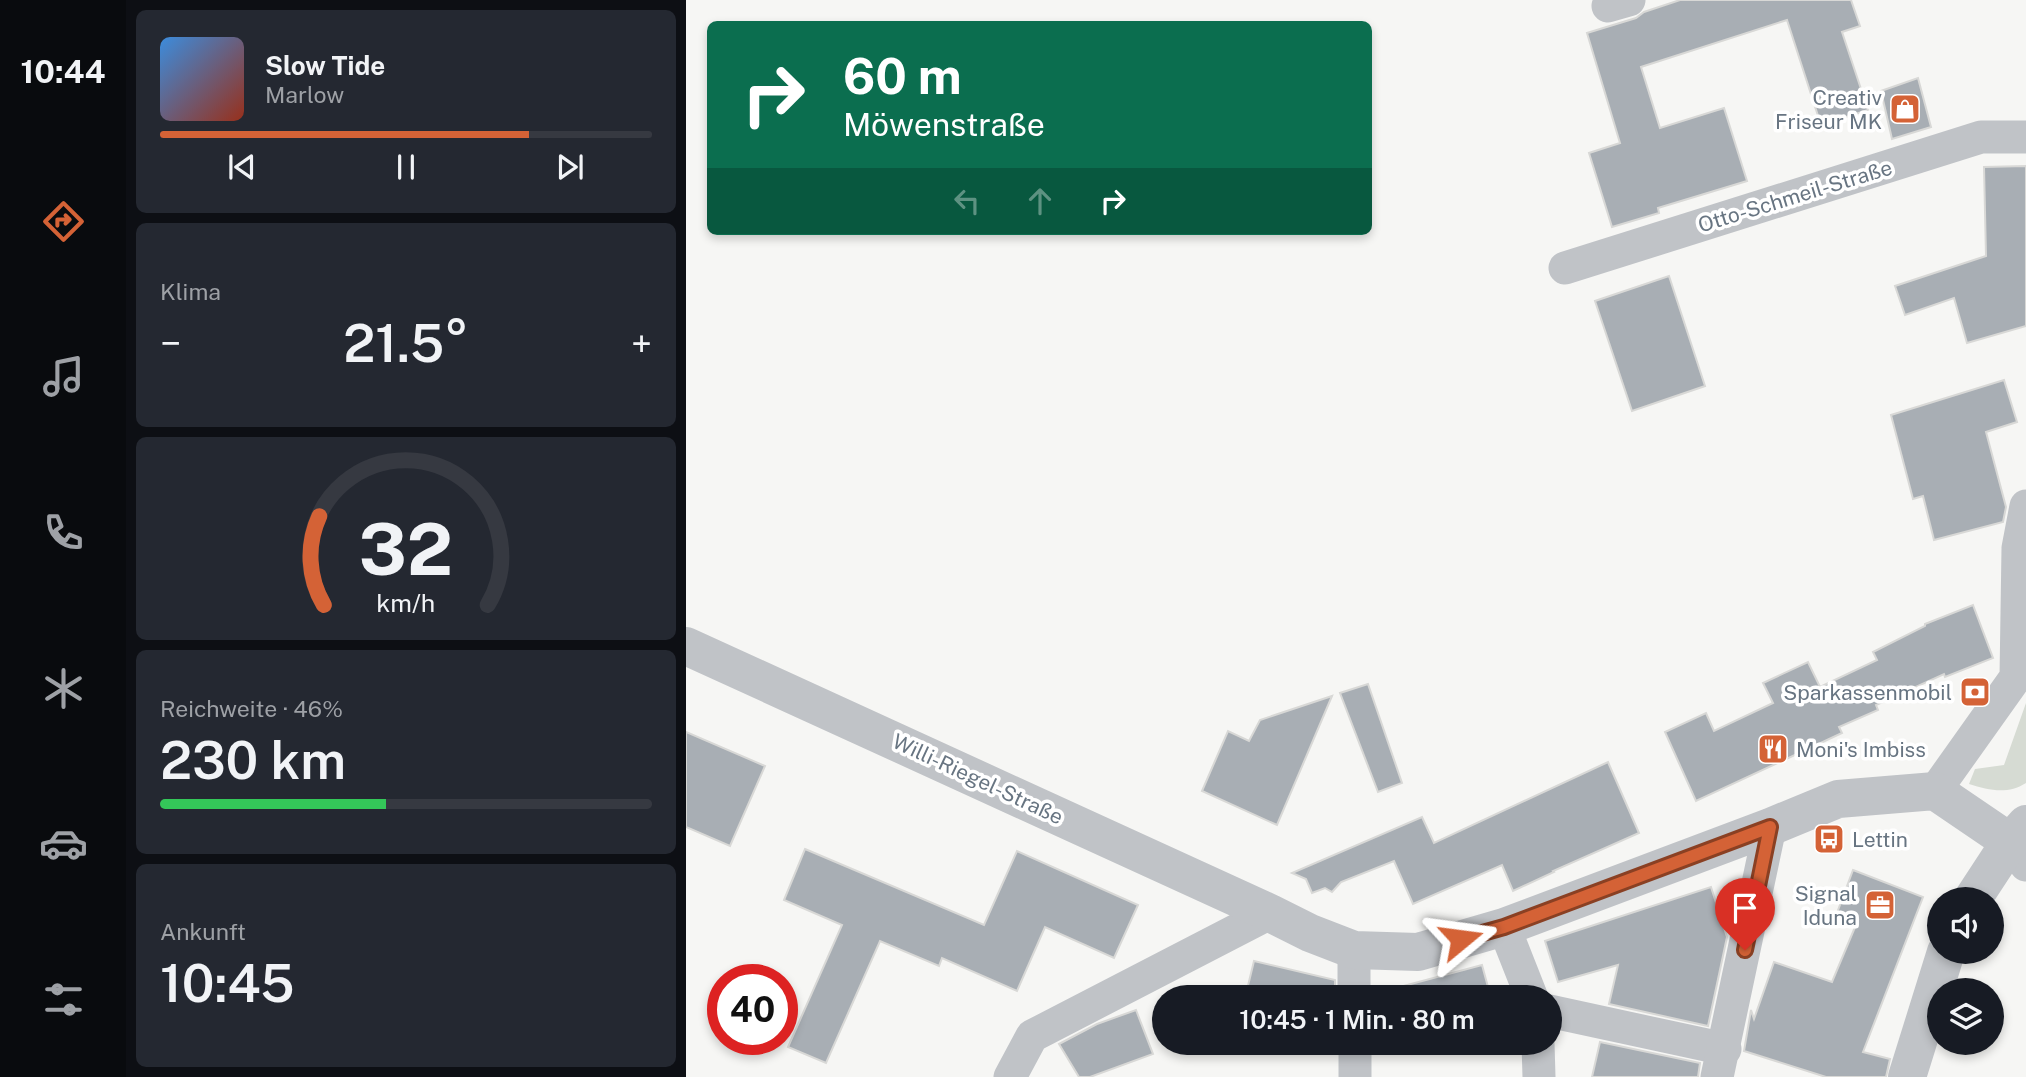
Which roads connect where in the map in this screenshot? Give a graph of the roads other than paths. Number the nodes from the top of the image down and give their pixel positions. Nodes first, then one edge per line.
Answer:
1 (2026, 137) edge
2 (1565, 268) dead end
3 (2026, 506) edge
4 (686, 646) edge
5 (1936, 790) junction
6 (1770, 827) junction
7 (2021, 844) edge
8 (1983, 887) edge
9 (1270, 912) junction
10 (1504, 927) junction
11 (1354, 950) junction
12 (1942, 964) edge
13 (1354, 985) edge
14 (1527, 985) edge
15 (1562, 1015) edge
16 (1355, 1055) edge
17 (1538, 1055) edge
18 (1721, 1063) edge
19 (1010, 1077) edge
20 (1355, 1077) edge
21 (1539, 1077) edge
22 (1907, 1077) edge

1 - 2 street, Otto-Schmeil-Straße
3 - 5 street
4 - 9 street, Willi-Riegel-Straße
5 - 6 street, Willi-Riegel-Straße
5 - 7 street
6 - 10 street, Willi-Riegel-Straße
6 - 18 street
7 - 8 street
9 - 11 street, Willi-Riegel-Straße
9 - 19 street
10 - 11 street, Willi-Riegel-Straße
10 - 14 street
11 - 13 street
12 - 22 street
15 - 18 street
16 - 20 street
17 - 21 street

